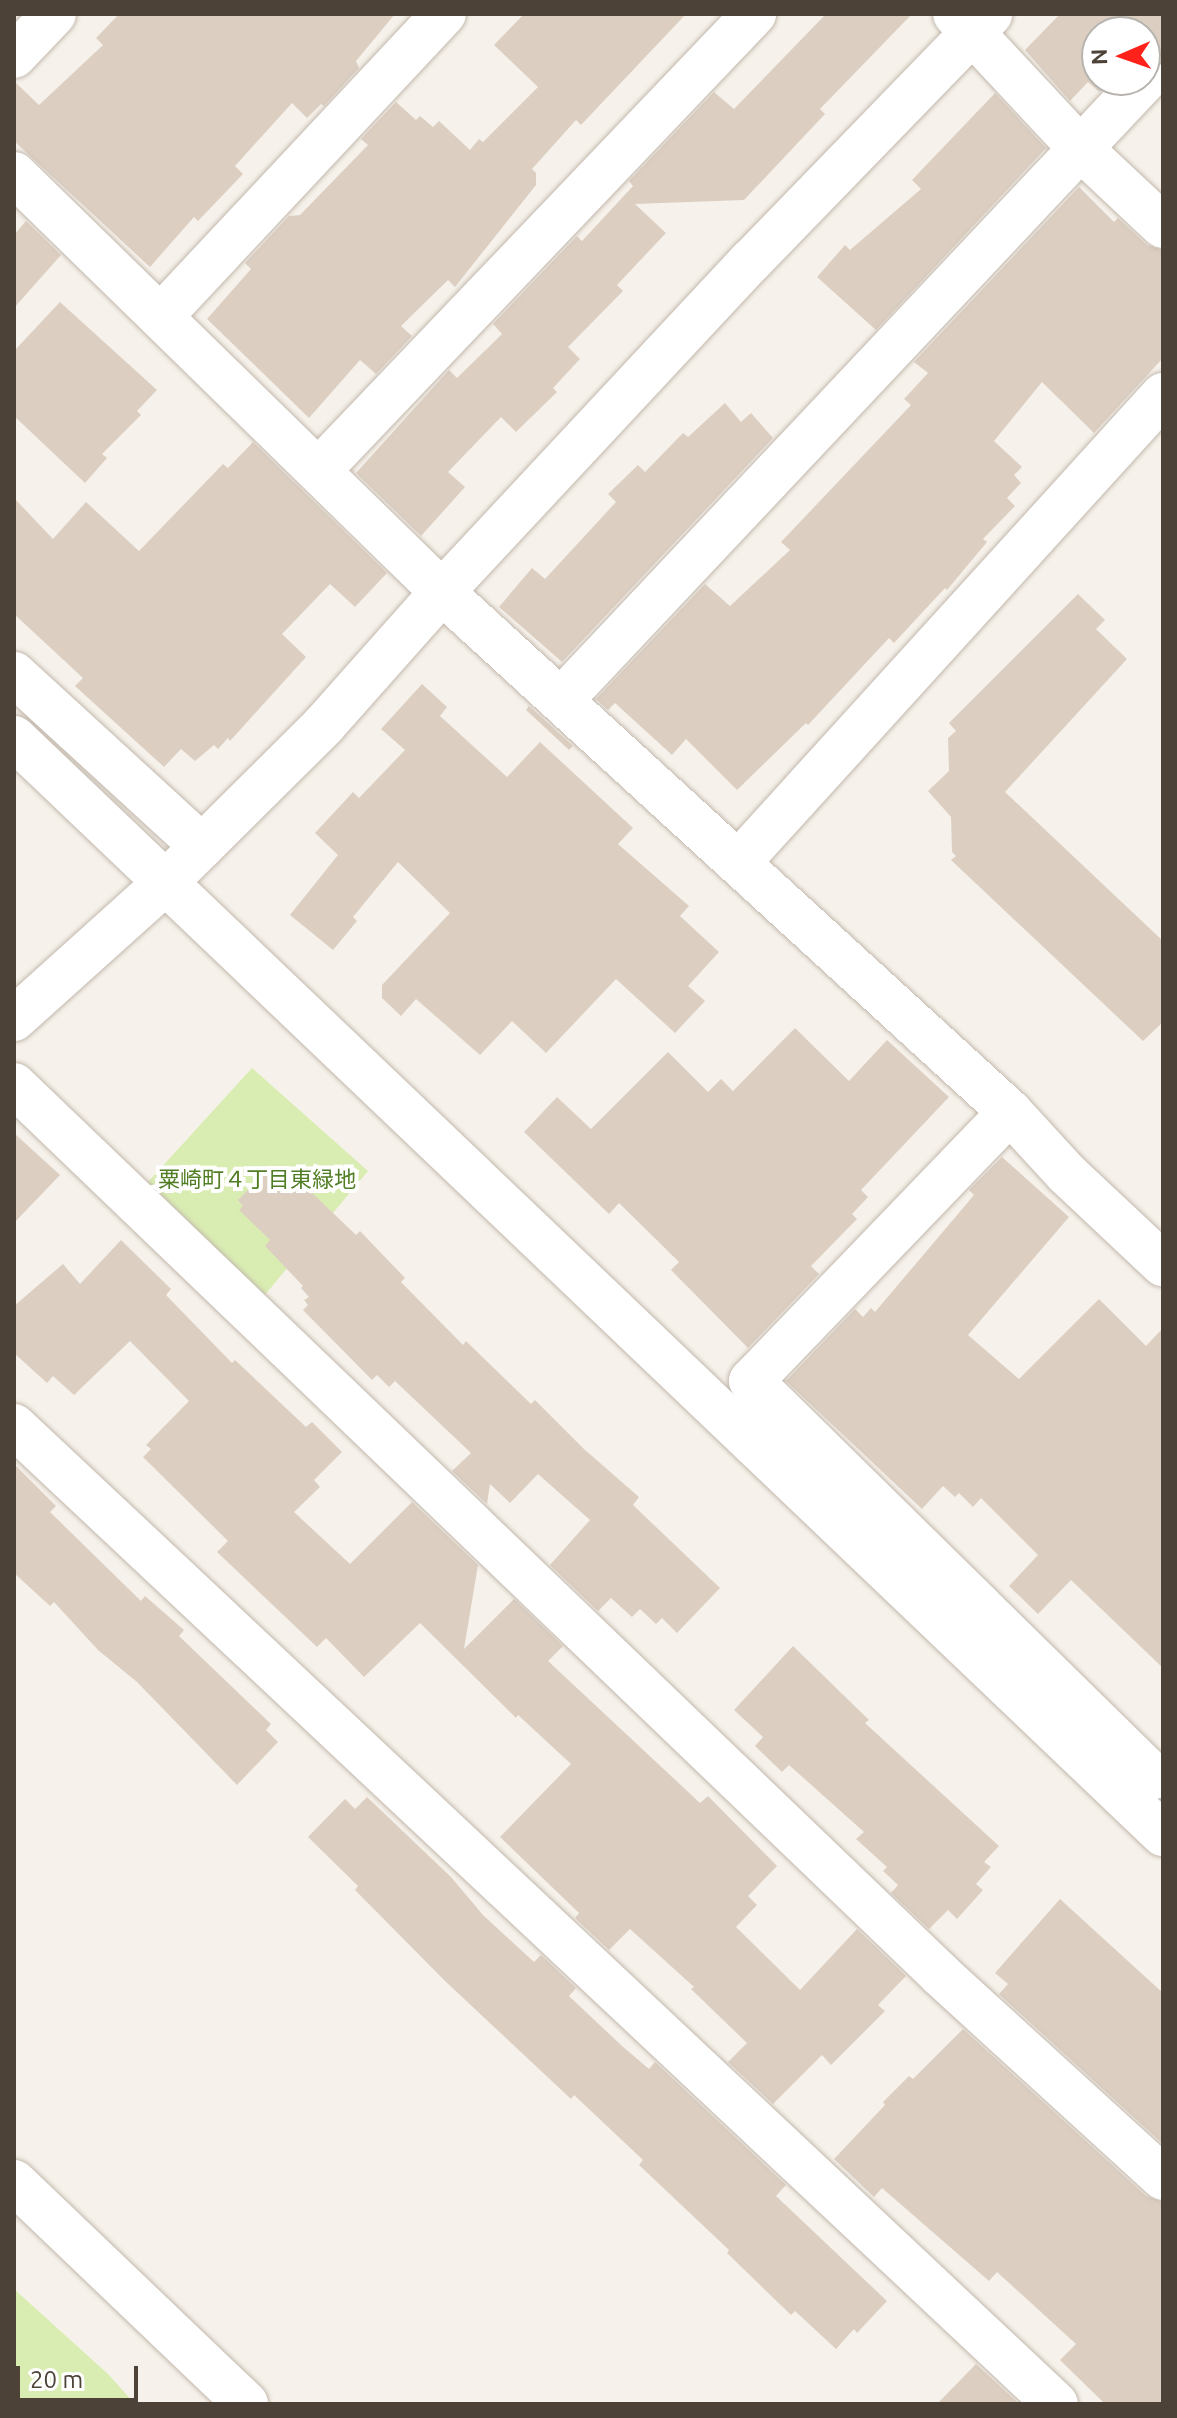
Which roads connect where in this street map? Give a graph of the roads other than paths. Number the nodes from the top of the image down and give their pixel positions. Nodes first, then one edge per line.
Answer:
1 (54, 14) edge
2 (444, 14) edge
3 (754, 14) edge
4 (973, 20) edge
5 (14, 56) edge
6 (1130, 96) edge
7 (1080, 148) junction
8 (14, 174) edge
9 (1163, 226) edge
10 (161, 316) junction
11 (1163, 395) edge
12 (320, 469) junction
13 (442, 592) junction
14 (14, 674) edge
15 (563, 698) junction
16 (14, 738) edge
17 (202, 846) junction
18 (739, 862) junction
19 (166, 882) junction
20 (14, 1019) edge
21 (14, 1085) edge
22 (1010, 1112) junction
23 (1163, 1264) edge
24 (14, 1426) edge
25 (1160, 1778) edge
26 (1163, 1834) edge
27 (1163, 2178) edge
28 (14, 2182) edge
29 (246, 2404) edge
30 (1056, 2404) edge

1 - 5 street
2 - 10 street
3 - 12 street
4 - 7 street
4 - 13 street
6 - 7 street
7 - 9 street
7 - 15 street
8 - 10 street
10 - 12 street
11 - 18 street
12 - 13 street
13 - 15 street
13 - 17 street
14 - 17 street
15 - 18 street
16 - 19 street
17 - 19 street
18 - 22 street
19 - 20 street
19 - 26 street
21 - 27 street
22 - 23 street
22 - 25 street
24 - 30 street
28 - 29 street

